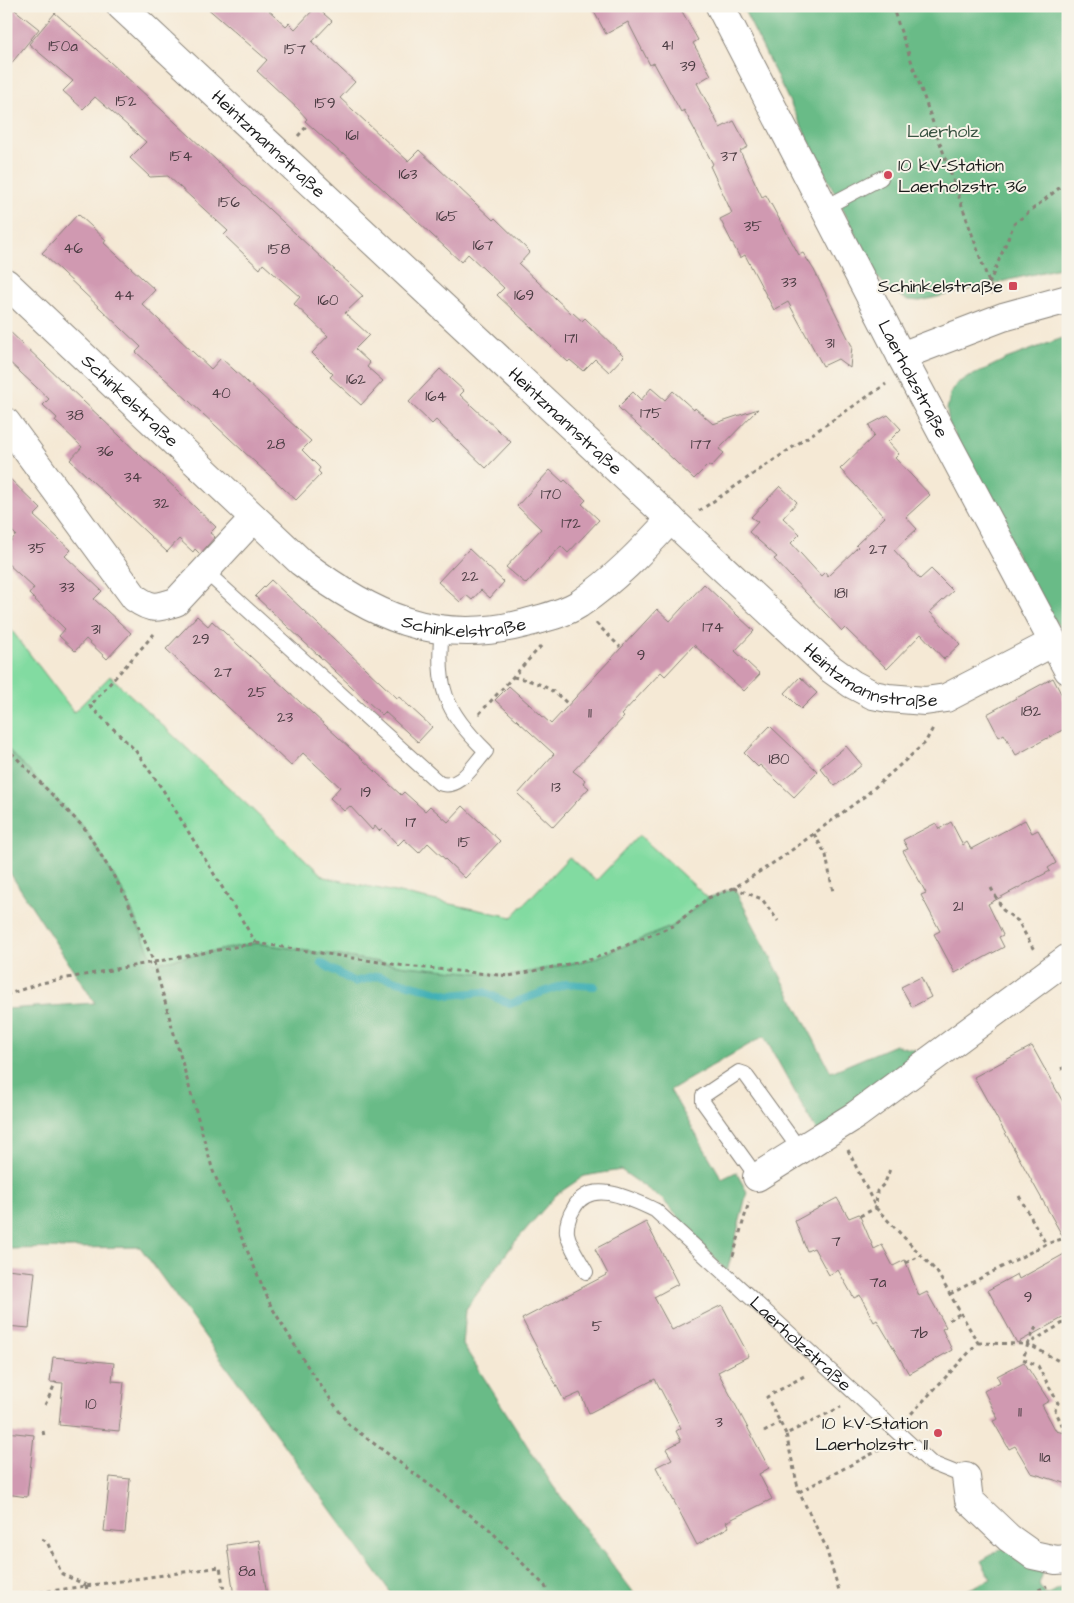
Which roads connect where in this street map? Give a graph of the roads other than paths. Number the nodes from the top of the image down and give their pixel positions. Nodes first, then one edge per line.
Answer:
1 (121, 6) edge
2 (720, 6) edge
3 (881, 178) dead end
4 (824, 208) junction
5 (6, 283) edge
6 (1068, 299) edge
7 (904, 362) junction
8 (6, 422) edge
9 (254, 518) junction
10 (674, 522) junction
11 (206, 572) junction
12 (442, 629) junction
13 (1052, 643) junction
14 (1068, 670) edge
15 (1057, 966) edge
16 (800, 1150) junction
17 (757, 1177) joint
18 (586, 1272) dead end
19 (966, 1476) joint
20 (1068, 1559) edge

1 - 10 street, Heintzmannstraße
2 - 4 street, Laerholzstraße
3 - 4 lane
4 - 7 street, Laerholzstraße
5 - 9 street, Schinkelstraße
6 - 7 street
7 - 13 street, Laerholzstraße
8 - 11 street
9 - 11 street
9 - 12 street, Schinkelstraße
10 - 12 street, Schinkelstraße
10 - 13 street, Heintzmannstraße
11 - 12 lane
13 - 14 street, Laerholzstraße
15 - 16 street
16 - 17 street
16 - 17 lane
18 - 19 lane, Laerholzstraße
19 - 20 street, Laerholzstraße

